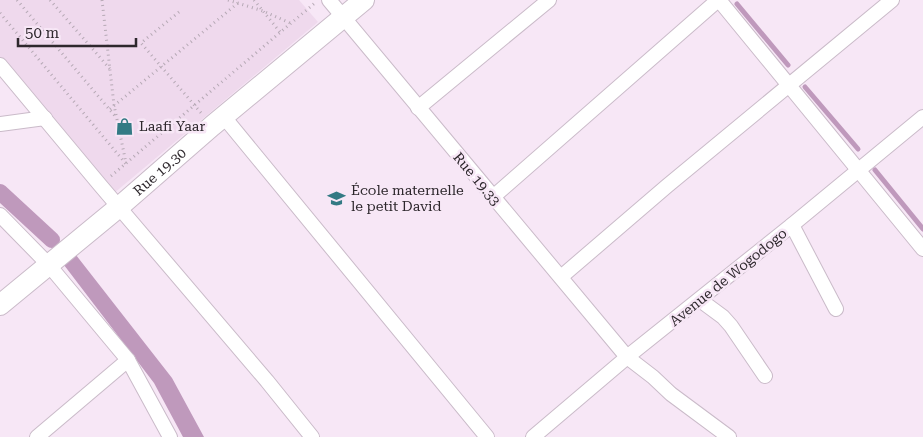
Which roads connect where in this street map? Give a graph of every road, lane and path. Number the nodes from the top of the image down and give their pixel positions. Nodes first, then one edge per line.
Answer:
1 (17, 0) edge
2 (50, 0) edge
3 (102, 0) edge
4 (228, 0) edge
5 (254, 0) edge
6 (318, 0) edge
7 (329, 0) edge
8 (364, 0) edge
9 (549, 0) edge
10 (718, 0) edge
11 (892, 0) edge
12 (238, 3) junction
13 (263, 11) junction
14 (179, 12) dead end
15 (0, 13) edge
16 (343, 17) junction
17 (290, 23) junction
18 (280, 32) junction
19 (0, 65) edge
20 (161, 66) junction
21 (110, 69) junction
22 (789, 86) junction
23 (114, 105) junction
24 (194, 105) junction
25 (418, 108) junction
26 (110, 109) junction
27 (116, 116) junction
28 (923, 117) edge
29 (44, 118) junction
30 (218, 121) junction
31 (0, 124) edge
32 (126, 164) junction
33 (860, 170) junction
34 (100, 185) junction
35 (493, 198) junction
36 (119, 207) junction
37 (0, 215) edge
38 (792, 225) junction
39 (923, 249) edge
40 (48, 264) junction
41 (561, 277) junction
42 (700, 300) junction
43 (0, 304) edge
44 (836, 309) dead end
45 (627, 357) junction
46 (128, 360) junction
47 (765, 376) dead end
48 (37, 437) edge
49 (170, 437) edge
50 (312, 437) edge
51 (488, 437) edge
52 (533, 437) edge
53 (729, 437) edge

1 - 26 path
2 - 21 path
3 - 21 path
4 - 12 path
5 - 13 path
6 - 17 path
7 - 16 street, Rue 19.33
8 - 16 street, Rue 19.30
9 - 25 street
10 - 22 street
10 - 35 street
11 - 22 street
12 - 13 path
12 - 20 path
13 - 17 path
13 - 18 path
14 - 20 path
15 - 32 path
16 - 25 street, Rue 19.33
16 - 30 street, Rue 19.30
17 - 18 path
18 - 24 path
19 - 29 street
20 - 23 path
20 - 24 path
21 - 23 path
22 - 33 street
22 - 41 street
23 - 26 path
23 - 27 path
24 - 30 path
24 - 32 path
25 - 35 street, Rue 19.33
26 - 27 path
27 - 32 path
28 - 33 street, Avenue de Wogodogo
29 - 31 street
29 - 34 street
30 - 36 street, Rue 19.30
30 - 51 street
32 - 34 path
33 - 38 street, Avenue de Wogodogo
33 - 39 street
34 - 36 street
35 - 41 street, Rue 19.33
36 - 40 street, Rue 19.30
36 - 50 street
37 - 40 street
38 - 42 street, Avenue de Wogodogo
38 - 44 street
40 - 43 street, Rue 19.30
40 - 46 street
41 - 45 street, Rue 19.33
42 - 45 street, Avenue de Wogodogo
42 - 47 street
45 - 52 street, Avenue de Wogodogo
45 - 53 street, Rue 19.33
46 - 48 street
46 - 49 street

